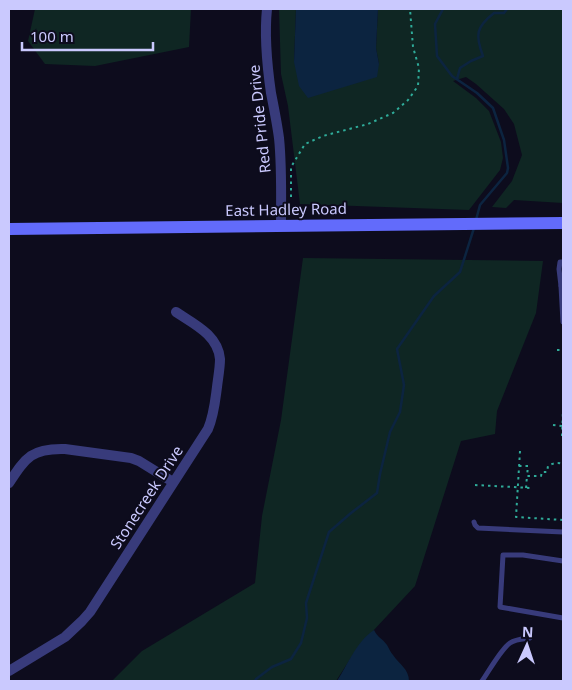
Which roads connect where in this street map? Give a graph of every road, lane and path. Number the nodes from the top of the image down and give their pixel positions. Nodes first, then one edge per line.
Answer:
1 (267, 9) edge
2 (410, 9) edge
3 (292, 197) dead end
4 (563, 223) edge
5 (281, 226) junction
6 (9, 229) edge
7 (563, 262) edge
8 (562, 286) edge
9 (176, 312) dead end
10 (563, 322) edge
11 (556, 350) dead end
12 (563, 350) edge
13 (563, 410) edge
14 (552, 425) dead end
15 (562, 426) edge
16 (562, 436) dead end
17 (520, 451) dead end
18 (563, 464) edge
19 (519, 466) junction
20 (527, 476) junction
21 (173, 482) junction
22 (9, 483) edge
23 (475, 485) dead end
24 (518, 487) junction
25 (526, 488) junction
26 (531, 488) dead end
27 (563, 520) edge
28 (474, 522) dead end
29 (563, 532) edge
30 (563, 560) edge
31 (563, 618) edge
32 (530, 638) dead end
33 (9, 671) edge
34 (482, 681) edge

1 - 5 street, Red Pride Drive
2 - 3 path
4 - 5 street, East Hadley Road
5 - 6 street, East Hadley Road
7 - 8 lane
8 - 10 lane
9 - 21 street, Stonecreek Drive
11 - 12 path
13 - 15 path
14 - 15 path
15 - 16 path
17 - 19 path
18 - 20 path
19 - 20 path
19 - 24 path
20 - 25 path
21 - 22 street
21 - 33 street, Stonecreek Drive
23 - 24 path
24 - 25 path
24 - 27 path
25 - 26 path
28 - 29 lane
30 - 31 lane
32 - 34 lane

